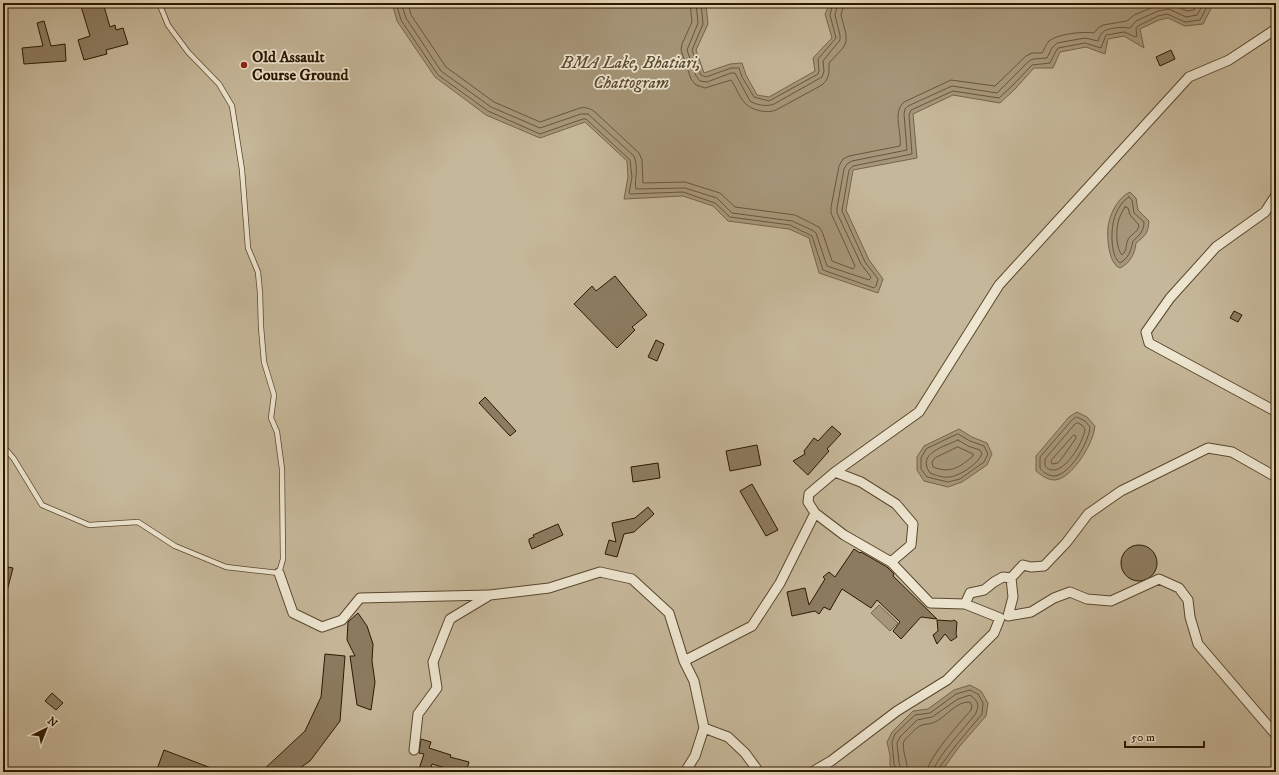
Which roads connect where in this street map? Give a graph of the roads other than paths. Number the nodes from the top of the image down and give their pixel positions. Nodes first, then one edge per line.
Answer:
1 (159, 3) edge
2 (1276, 29) edge
3 (1276, 195) edge
4 (1276, 406) edge
5 (3, 446) edge
6 (835, 472) junction
7 (1276, 477) edge
8 (815, 513) junction
9 (891, 562) junction
10 (279, 573) junction
11 (1010, 578) junction
12 (490, 596) junction
13 (965, 604) junction
14 (1004, 617) junction
15 (684, 661) junction
16 (704, 728) junction
17 (1276, 735) edge
18 (414, 750) dead end
19 (685, 772) edge
20 (759, 772) edge
21 (812, 772) edge

1 - 10 lane
2 - 6 street
3 - 4 street
5 - 10 lane
6 - 8 street
6 - 9 street
7 - 11 street
8 - 9 street
8 - 15 street
9 - 13 street
10 - 12 street
11 - 13 street
11 - 14 street
12 - 15 street
12 - 18 street
13 - 14 street
14 - 17 street
14 - 21 street
15 - 16 street
16 - 19 street
16 - 20 street

